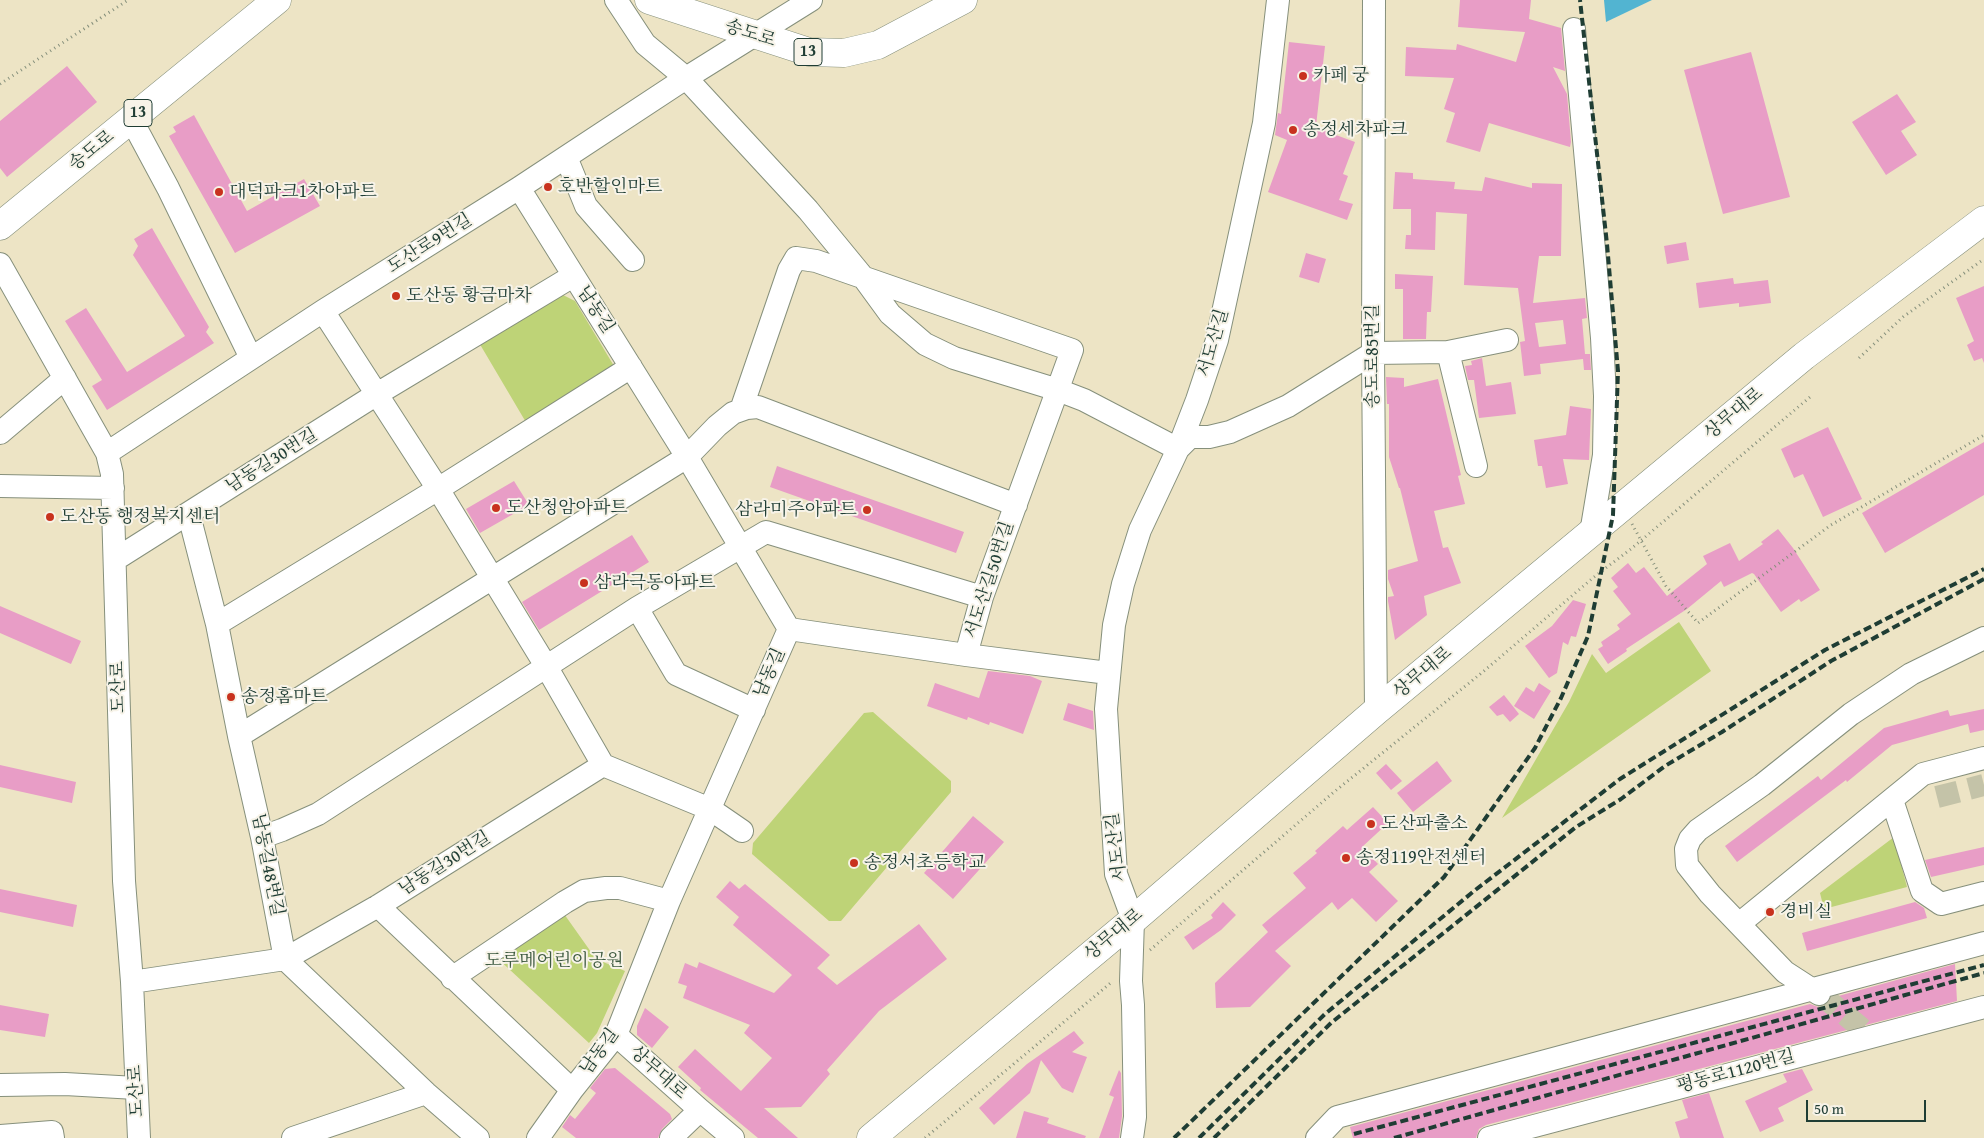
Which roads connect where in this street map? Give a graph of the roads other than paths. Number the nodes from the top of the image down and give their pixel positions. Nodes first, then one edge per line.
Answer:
1 (277, 0) edge
2 (616, 0) edge
3 (648, 0) edge
4 (811, 0) edge
5 (963, 0) edge
6 (1278, 0) edge
7 (1374, 0) edge
8 (1574, 29) dead end
9 (754, 35) junction
10 (686, 78) junction
11 (130, 119) junction
12 (566, 157) junction
13 (518, 188) junction
14 (1984, 220) edge
15 (0, 226) edge
16 (633, 260) dead end
17 (0, 264) edge
18 (573, 276) junction
19 (863, 277) junction
20 (323, 311) junction
21 (1507, 340) dead end
22 (1448, 352) junction
23 (1373, 353) junction
24 (251, 358) junction
25 (631, 367) junction
26 (65, 378) junction
27 (1058, 390) junction
28 (378, 394) junction
29 (741, 410) junction
30 (0, 433) edge
31 (1178, 449) junction
32 (107, 453) junction
33 (687, 457) junction
34 (1476, 466) dead end
35 (0, 486) edge
36 (113, 488) junction
37 (438, 489) junction
38 (1016, 505) junction
39 (188, 515) junction
40 (1591, 533) junction
41 (740, 547) junction
42 (116, 559) junction
43 (493, 579) junction
44 (982, 597) junction
45 (637, 608) junction
46 (217, 624) junction
47 (789, 629) junction
48 (1984, 638) edge
49 (966, 655) junction
50 (546, 666) junction
51 (1108, 673) junction
52 (754, 710) junction
53 (1376, 711) junction
54 (239, 736) junction
55 (1984, 758) edge
56 (603, 765) junction
57 (1892, 800) junction
58 (710, 810) junction
59 (742, 831) dead end
60 (262, 836) junction
61 (1984, 894) edge
62 (669, 901) junction
63 (378, 906) junction
64 (1133, 920) junction
65 (1739, 924) junction
66 (1984, 943) edge
67 (286, 959) junction
68 (452, 978) junction
69 (132, 982) junction
70 (1816, 992) junction
71 (1984, 1008) edge
72 (616, 1034) junction
73 (0, 1085) edge
74 (136, 1088) junction
75 (572, 1090) junction
76 (426, 1093) junction
77 (700, 1110) junction
78 (0, 1136) edge
79 (53, 1138) edge
80 (140, 1138) edge
81 (293, 1138) edge
82 (478, 1138) edge
83 (538, 1138) edge
84 (670, 1138) edge
85 (733, 1138) edge
86 (871, 1138) edge
87 (1132, 1138) edge
88 (1317, 1138) edge
89 (1489, 1138) edge

1 - 11 main road, 송도로 / 13
2 - 10 street
3 - 9 main road, 송도로 / 13
4 - 9 street, 도산로9번길
5 - 9 main road, 송도로 / 13
6 - 31 street, 서도산길
7 - 23 street, 송도로85번길
8 - 40 street
9 - 10 street, 도산로9번길
10 - 12 street, 도산로9번길
10 - 19 street
11 - 15 main road, 송도로 / 13
11 - 24 street
12 - 13 street, 도산로9번길
12 - 16 street
13 - 18 street, 남동길
13 - 20 street, 도산로9번길
14 - 40 main road, 상무대로
17 - 26 street, 도산로
18 - 25 street, 남동길
18 - 28 street, 남동길30번길
19 - 27 street
19 - 27 street, 서도산길50번길
19 - 29 street
20 - 24 street, 도산로9번길
20 - 28 street
21 - 22 street
22 - 23 street
22 - 34 street
23 - 31 street
23 - 53 street, 송도로85번길
24 - 32 street, 도산로9번길
25 - 33 street, 남동길
25 - 37 street
26 - 30 street
26 - 32 street, 도산로
27 - 31 street
27 - 38 street, 서도산길50번길
28 - 37 street
28 - 39 street, 남동길30번길
29 - 33 street
29 - 38 street
31 - 51 street, 서도산길
32 - 36 street, 도산로
33 - 41 street, 남동길
33 - 43 street
35 - 36 street
36 - 42 street, 도산로
37 - 43 street
37 - 46 street
38 - 44 street, 서도산길50번길
39 - 42 street, 남동길30번길
39 - 46 street, 남동길48번길
40 - 53 main road, 상무대로
41 - 44 street
41 - 45 street
41 - 47 street, 남동길
42 - 69 street, 도산로
43 - 50 street
43 - 54 street
44 - 49 street, 서도산길50번길
45 - 50 street
45 - 52 street
46 - 54 street, 남동길48번길
47 - 49 street
47 - 52 street, 남동길
48 - 65 street
49 - 51 street
50 - 56 street
50 - 60 street
51 - 64 street, 서도산길
52 - 58 street, 남동길
53 - 64 main road, 상무대로
54 - 60 street, 남동길48번길
55 - 57 street
56 - 58 street
56 - 63 street, 남동길30번길
57 - 61 street
57 - 65 street
58 - 59 street
58 - 62 street, 남동길
60 - 67 street, 남동길48번길
62 - 68 street
62 - 72 street, 남동길
63 - 67 street, 남동길30번길
63 - 68 street, 남동길
64 - 86 main road, 상무대로
64 - 87 street, 서도산길
65 - 70 street
66 - 70 street
67 - 69 street
67 - 76 street
68 - 75 street, 남동길
69 - 74 street, 도산로
70 - 88 street
71 - 89 street, 평동로1120번길
72 - 75 street, 남동길
72 - 77 street, 상무대로
73 - 74 street
74 - 80 street, 도산로
75 - 83 street, 남동길
76 - 81 street
76 - 82 street
77 - 84 street, 상무대로
77 - 85 street, 상무대로
78 - 79 street

